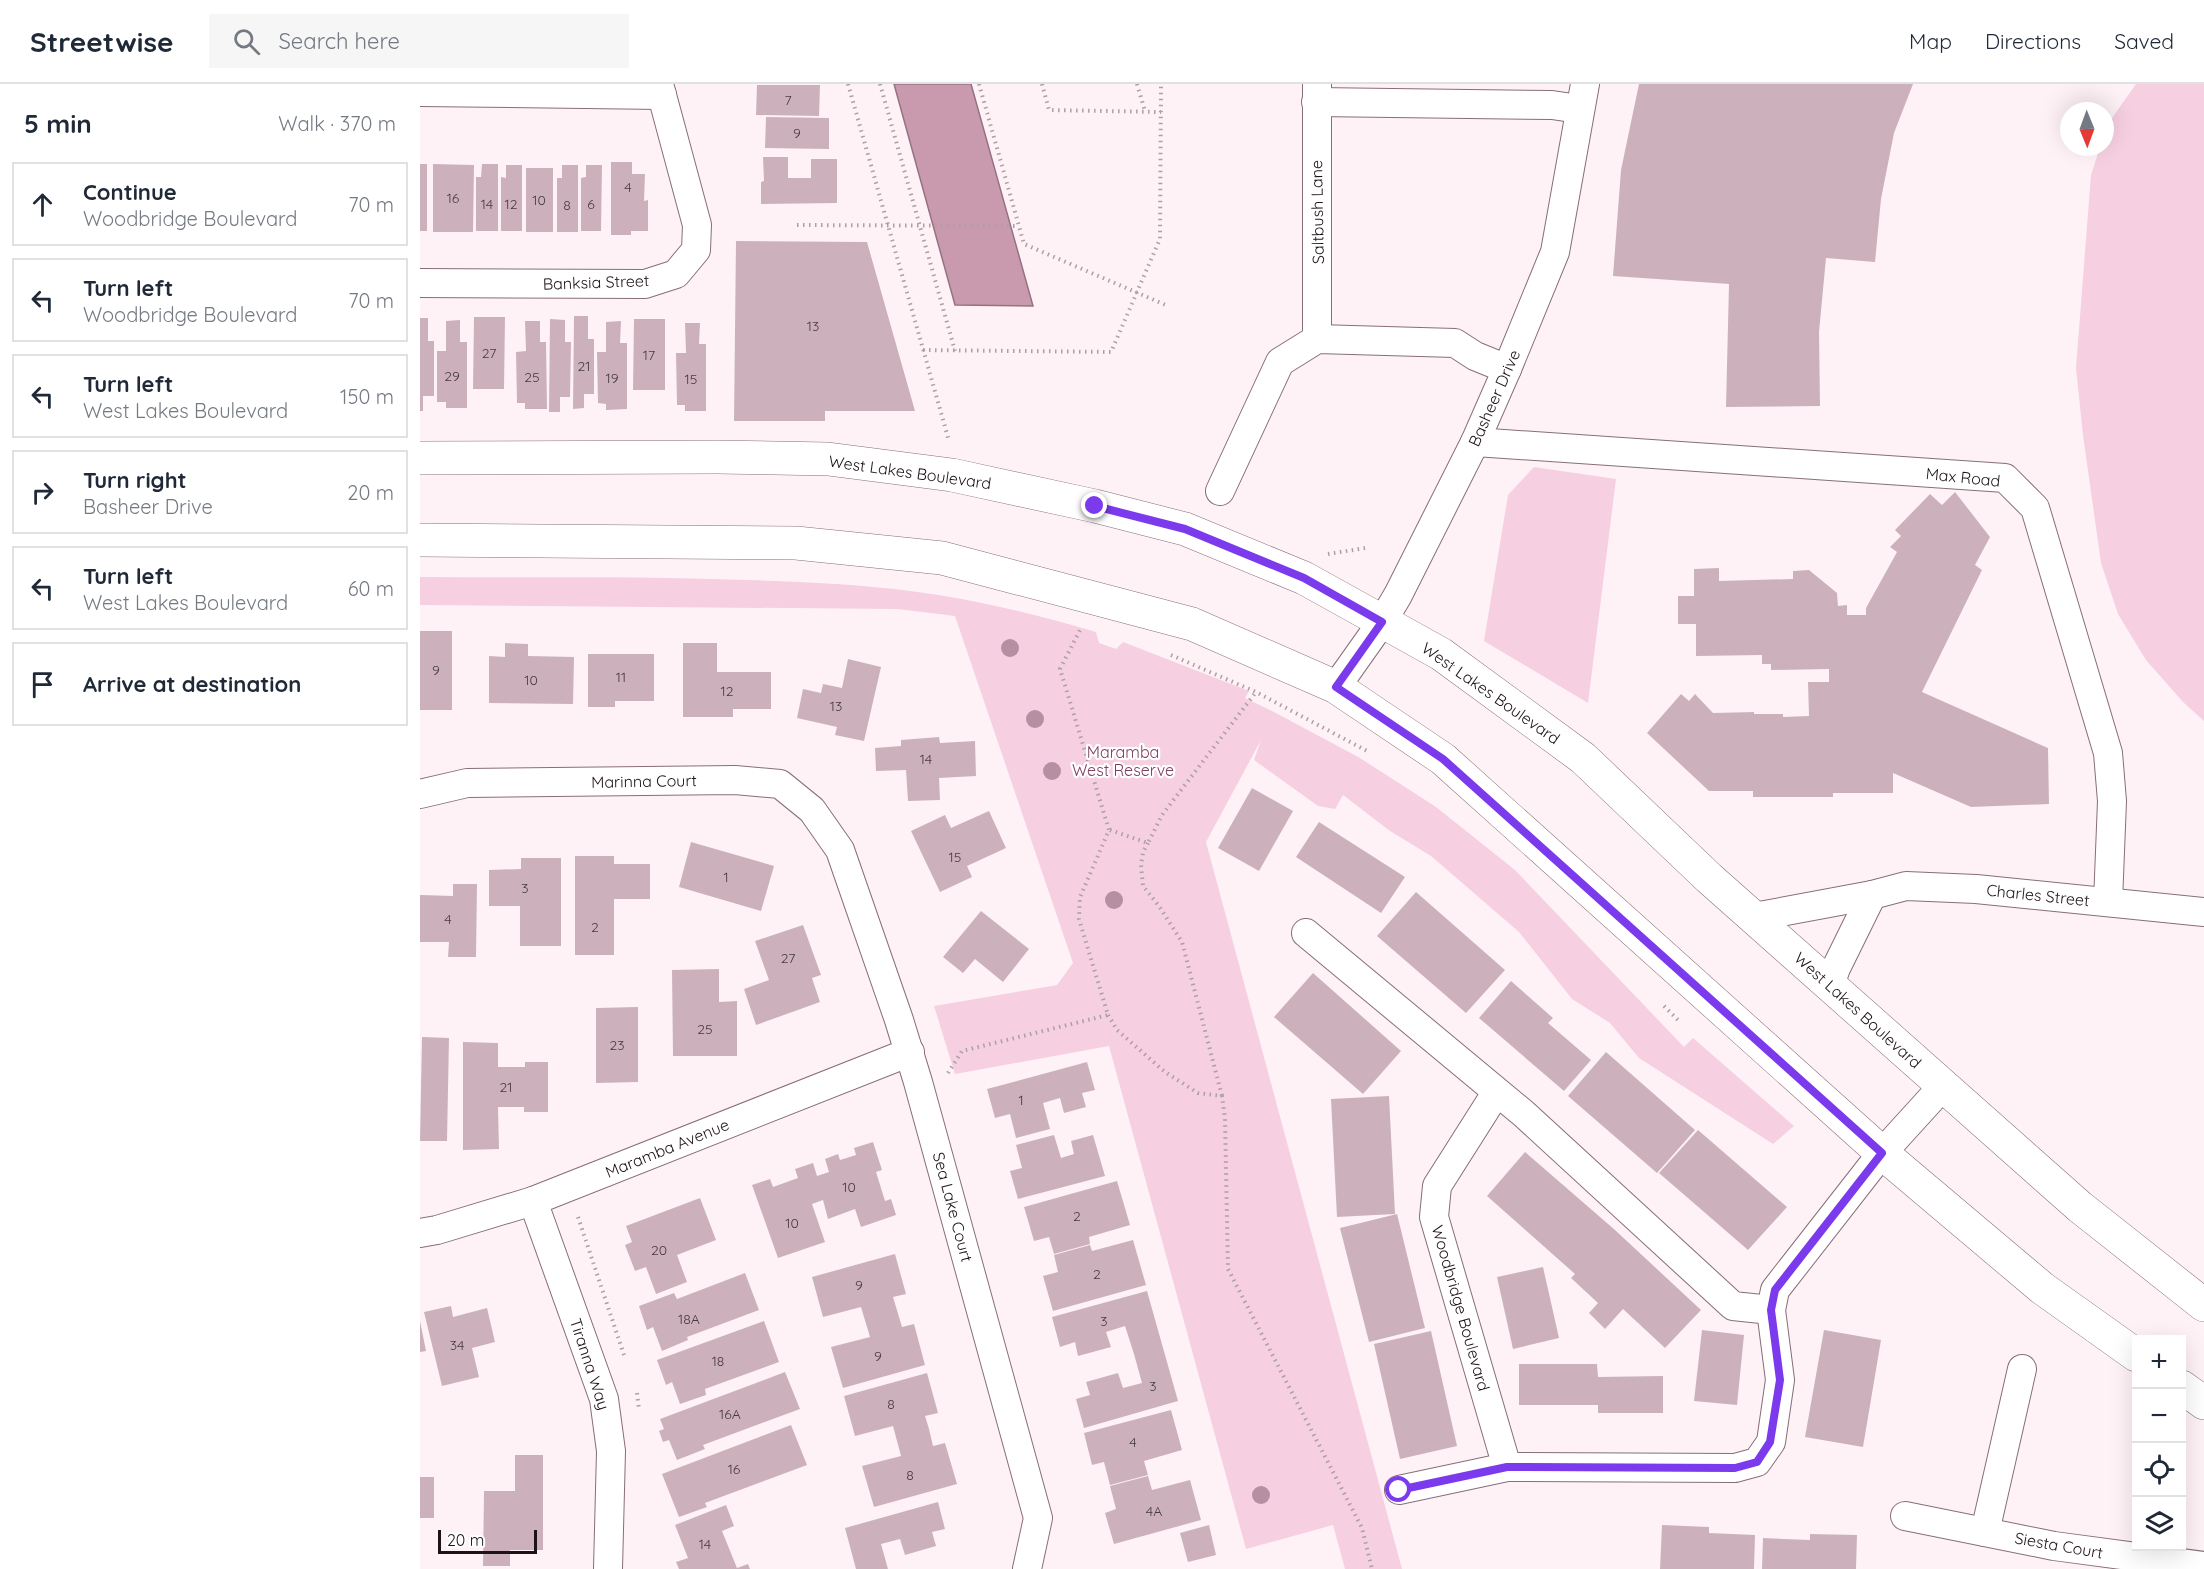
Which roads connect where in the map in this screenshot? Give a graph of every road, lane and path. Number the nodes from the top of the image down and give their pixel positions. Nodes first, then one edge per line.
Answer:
1 (848, 84) edge
2 (880, 84) edge
3 (979, 84) edge
4 (1042, 84) edge
5 (1137, 84) edge
6 (1161, 84) edge
7 (661, 89) edge
8 (420, 92) edge
9 (1316, 93) edge
10 (1582, 96) edge
11 (1145, 111) junction
12 (1161, 112) junction
13 (798, 225) dead end
14 (888, 225) junction
15 (920, 226) junction
16 (1018, 226) junction
17 (420, 283) edge
18 (1136, 294) junction
19 (1168, 306) dead end
20 (1317, 339) junction
21 (923, 350) junction
22 (955, 351) junction
23 (1507, 369) junction
24 (949, 441) dead end
25 (1475, 442) junction
26 (420, 458) edge
27 (1220, 491) dead end
28 (420, 540) edge
29 (1382, 622) junction
30 (1082, 624) dead end
31 (1164, 653) dead end
32 (1336, 687) junction
33 (1256, 692) junction
34 (1377, 757) dead end
35 (420, 794) edge
36 (1109, 830) junction
37 (1148, 843) junction
38 (840, 850) joint
39 (1872, 895) junction
40 (2108, 902) junction
41 (2204, 912) edge
42 (1754, 917) junction
43 (1306, 933) dead end
44 (1830, 985) junction
45 (1658, 999) dead end
46 (1108, 1015) junction
47 (1681, 1023) dead end
48 (910, 1052) junction
49 (948, 1073) dead end
50 (1943, 1086) junction
51 (1497, 1093) junction
52 (1222, 1096) junction
53 (1882, 1153) junction
54 (534, 1201) junction
55 (420, 1233) edge
56 (2204, 1305) edge
57 (1771, 1310) junction
58 (2132, 1352) edge
59 (2022, 1369) dead end
60 (2184, 1389) edge
61 (2204, 1403) edge
62 (1507, 1467) junction
63 (1399, 1490) dead end
64 (1905, 1516) dead end
65 (1985, 1532) junction
66 (2204, 1566) edge
67 (608, 1569) edge
68 (1027, 1569) edge
69 (1372, 1569) edge

1 - 14 path
2 - 15 path
3 - 16 path
4 - 11 path
5 - 11 path
6 - 12 path
7 - 8 street
7 - 17 street, Banksia Street
9 - 10 street
9 - 20 street, Saltbush Lane
10 - 23 street, Basheer Drive
11 - 12 path
12 - 18 path
13 - 14 path
14 - 15 path
14 - 21 path
15 - 16 path
15 - 22 path
16 - 18 path
18 - 19 path
18 - 22 path
20 - 23 street
20 - 27 street
21 - 22 path
21 - 24 path
23 - 25 street, Basheer Drive
25 - 29 street, Basheer Drive
25 - 40 street, Max Road
26 - 29 main road, West Lakes Boulevard
28 - 32 main road
29 - 32 street, Basheer Drive
29 - 42 main road, West Lakes Boulevard
30 - 36 path
31 - 33 path
32 - 53 main road
33 - 34 path
33 - 37 path
35 - 38 street, Marinna Court
36 - 37 path
36 - 46 path
37 - 52 path
38 - 48 street, Sea Lake Court
39 - 40 street, Charles Street
39 - 42 street, Charles Street
39 - 44 street
40 - 41 street, Charles Street
42 - 44 main road, West Lakes Boulevard
43 - 51 street
44 - 50 main road, West Lakes Boulevard
45 - 47 path
46 - 49 path
46 - 52 path
48 - 54 street, Maramba Avenue
48 - 68 street, Sea Lake Court
50 - 53 street
50 - 56 main road, West Lakes Boulevard
51 - 57 street
51 - 62 street, Woodbridge Boulevard
52 - 69 path
53 - 57 street
53 - 58 main road
54 - 55 street, Maramba Avenue
54 - 67 street, Tiranna Way
57 - 62 street
59 - 65 street
60 - 61 main road
62 - 63 street
64 - 65 street, Siesta Court
65 - 66 street, Siesta Court

